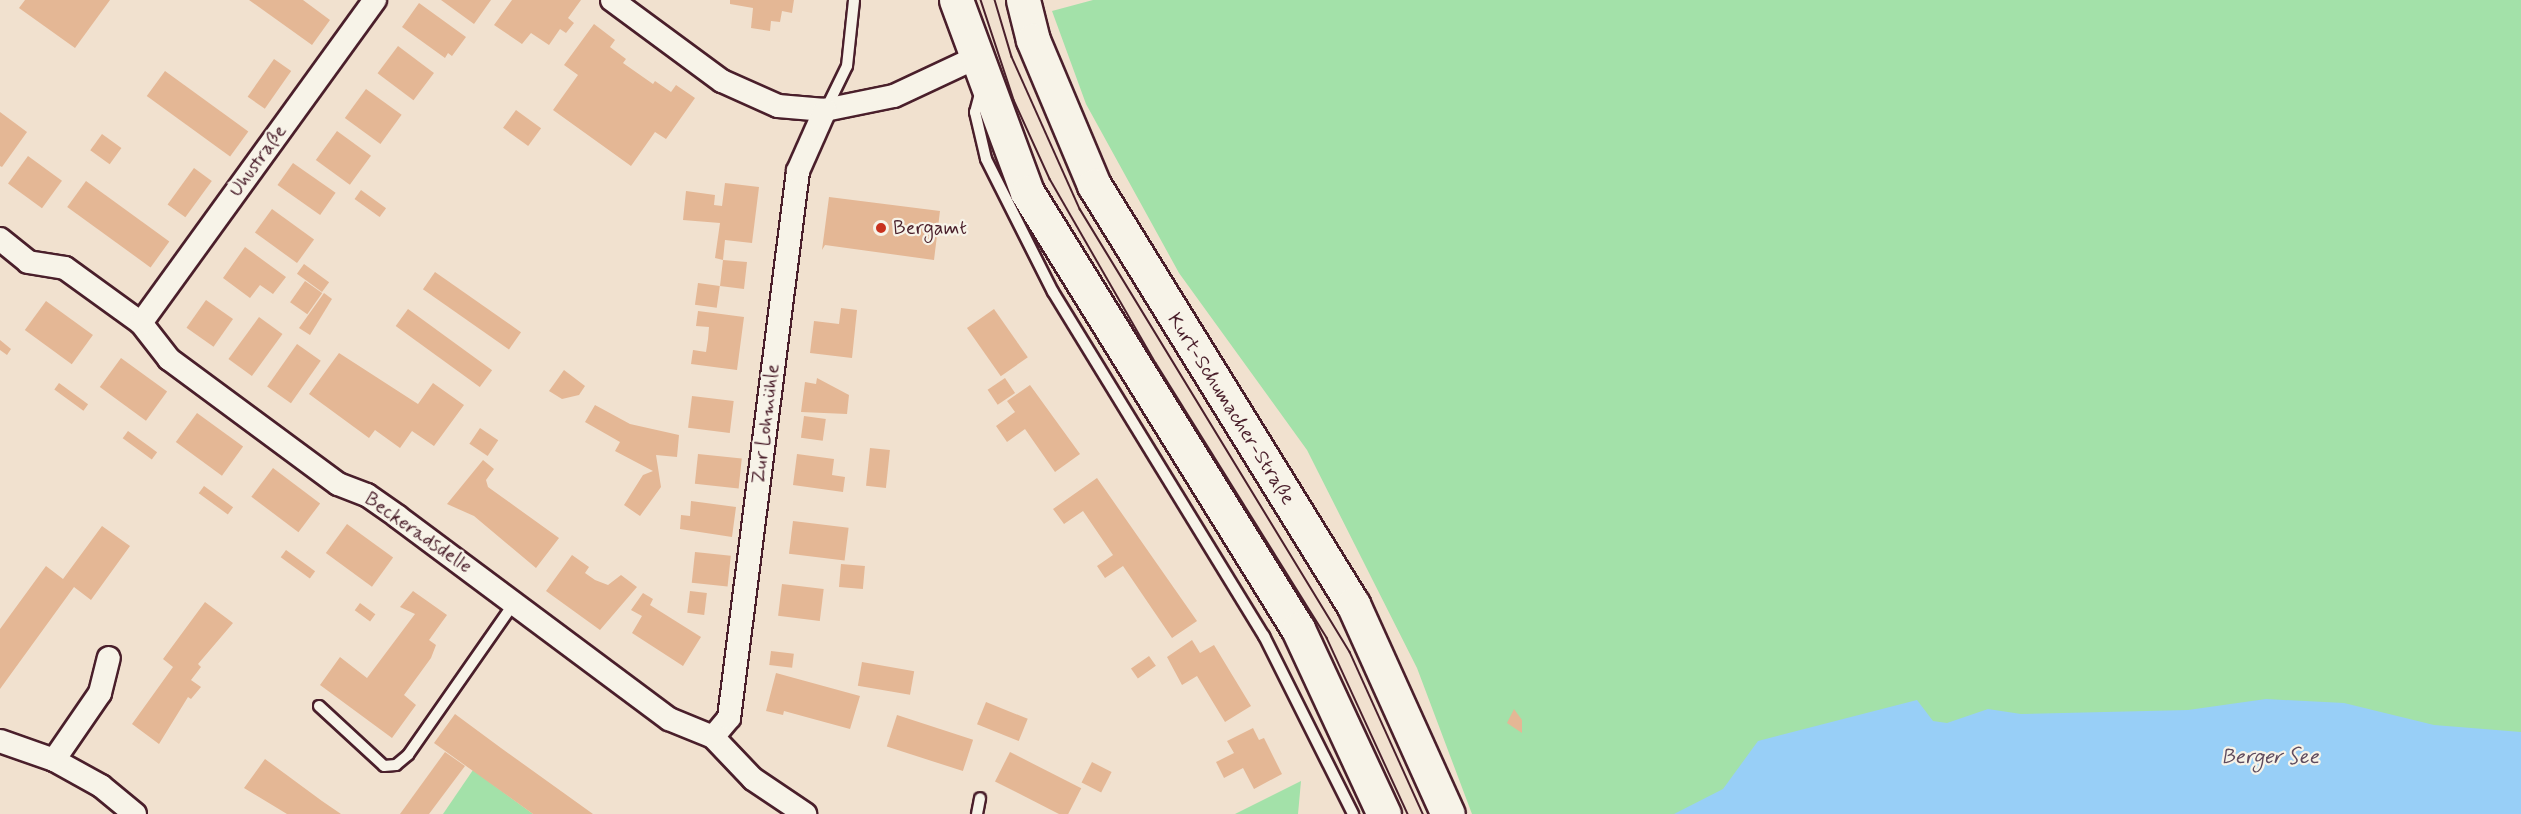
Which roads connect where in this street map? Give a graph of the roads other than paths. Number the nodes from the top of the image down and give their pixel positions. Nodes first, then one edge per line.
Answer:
1 (375, 0) edge
2 (612, 0) edge
3 (854, 0) edge
4 (956, 0) edge
5 (1023, 0) edge
6 (979, 70) junction
7 (825, 110) junction
8 (0, 239) edge
9 (141, 323) junction
10 (514, 603) junction
11 (109, 658) dead end
12 (319, 706) dead end
13 (713, 737) junction
14 (0, 741) edge
15 (54, 760) junction
16 (980, 798) dead end
17 (135, 814) edge
18 (805, 814) edge
19 (977, 814) edge
20 (1353, 814) edge
21 (1384, 814) edge
22 (1448, 814) edge

1 - 9 street, Uhustraße
2 - 7 street
3 - 7 lane
4 - 6 main road
5 - 22 main road, Kurt-Schumacher-Straße
6 - 7 street
6 - 20 lane
6 - 21 main road
7 - 13 street, Zur Lohmühle
8 - 9 street, Beckeradsdelle
9 - 10 street, Beckeradsdelle
10 - 12 lane
10 - 13 street, Beckeradsdelle
11 - 15 street
13 - 18 street, Beckeradsdelle
14 - 15 street
15 - 17 street
16 - 19 lane

